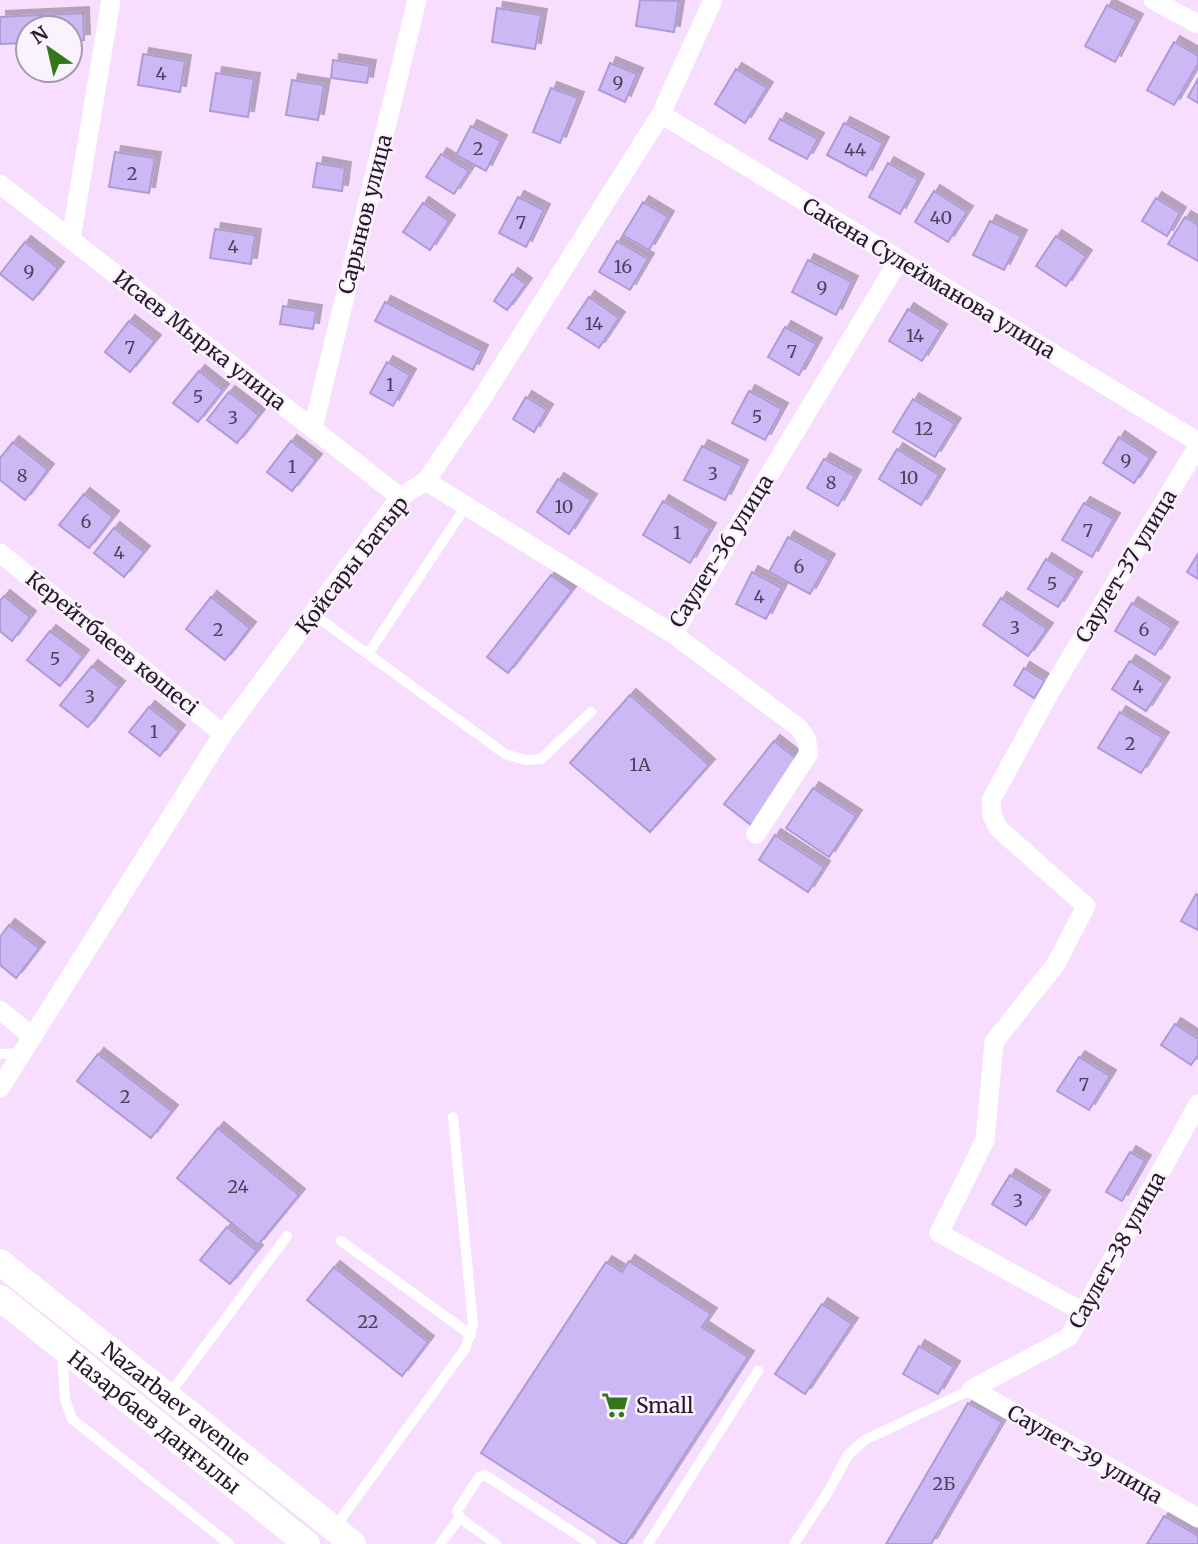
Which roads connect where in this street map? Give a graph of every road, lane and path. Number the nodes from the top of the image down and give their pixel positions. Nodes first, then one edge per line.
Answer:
1 (111, 0) edge
2 (418, 0) edge
3 (713, 0) edge
4 (1153, 0) edge
5 (1198, 24) edge
6 (661, 114) junction
7 (0, 184) edge
8 (71, 239) junction
9 (898, 260) junction
10 (313, 428) junction
11 (1198, 444) edge
12 (426, 481) junction
13 (400, 497) junction
14 (466, 506) junction
15 (0, 553) edge
16 (313, 614) junction
17 (673, 634) junction
18 (368, 654) junction
19 (591, 712) dead end
20 (223, 734) junction
21 (756, 834) dead end
22 (0, 1010) edge
23 (27, 1044) junction
24 (0, 1054) edge
25 (0, 1088) edge
26 (1198, 1104) edge
27 (453, 1117) dead end
28 (287, 1236) dead end
29 (341, 1241) dead end
30 (0, 1262) edge
31 (0, 1298) edge
32 (1083, 1312) junction
33 (471, 1335) junction
34 (62, 1350) junction
35 (758, 1371) dead end
36 (972, 1389) junction
37 (168, 1396) junction
38 (460, 1518) junction
39 (1198, 1518) edge
40 (336, 1539) edge
41 (229, 1544) edge
42 (307, 1544) edge
43 (440, 1544) edge
44 (496, 1544) edge
45 (590, 1544) edge
46 (648, 1544) edge
47 (794, 1544) edge

1 - 8 street
2 - 10 street, Сарынов улица
3 - 6 street, Қойсары Батыр
4 - 5 street
6 - 9 street, Сакена Сулейманова улица
6 - 12 street, Қойсары Батыр
7 - 8 street, Исаев Мырка улица
8 - 10 street, Исаев Мырка улица
9 - 11 street, Сакена Сулейманова улица
9 - 17 street, Саулет-36 улица
10 - 13 street, Исаев Мырка улица
11 - 32 street, Саулет-37 улица
12 - 13 street, Қойсары Батыр
12 - 14 street, Саулет-36 улица
13 - 16 street, Қойсары Батыр
14 - 17 street, Саулет-36 улица
14 - 18 lane
15 - 20 street, Керейтбаеев көшесі
16 - 18 lane
16 - 20 street, Қойсары Батыр
17 - 21 street
18 - 19 lane
20 - 23 street, Қойсары Батыр
22 - 23 street
23 - 24 lane
23 - 25 street, Қойсары Батыр
26 - 32 street, Саулет-38 улица
27 - 33 lane
28 - 37 lane
29 - 33 lane
30 - 37 main road, Nazarbaev avenue
31 - 34 main road, Назарбаев даңғылы
32 - 36 street, Саулет-38 улица
33 - 40 lane
34 - 41 lane
34 - 42 main road, Назарбаев даңғылы
35 - 46 lane
36 - 39 street, Саулет-39 улица
36 - 47 lane
37 - 40 main road, Nazarbaev avenue
38 - 43 lane
38 - 44 lane
38 - 45 lane

